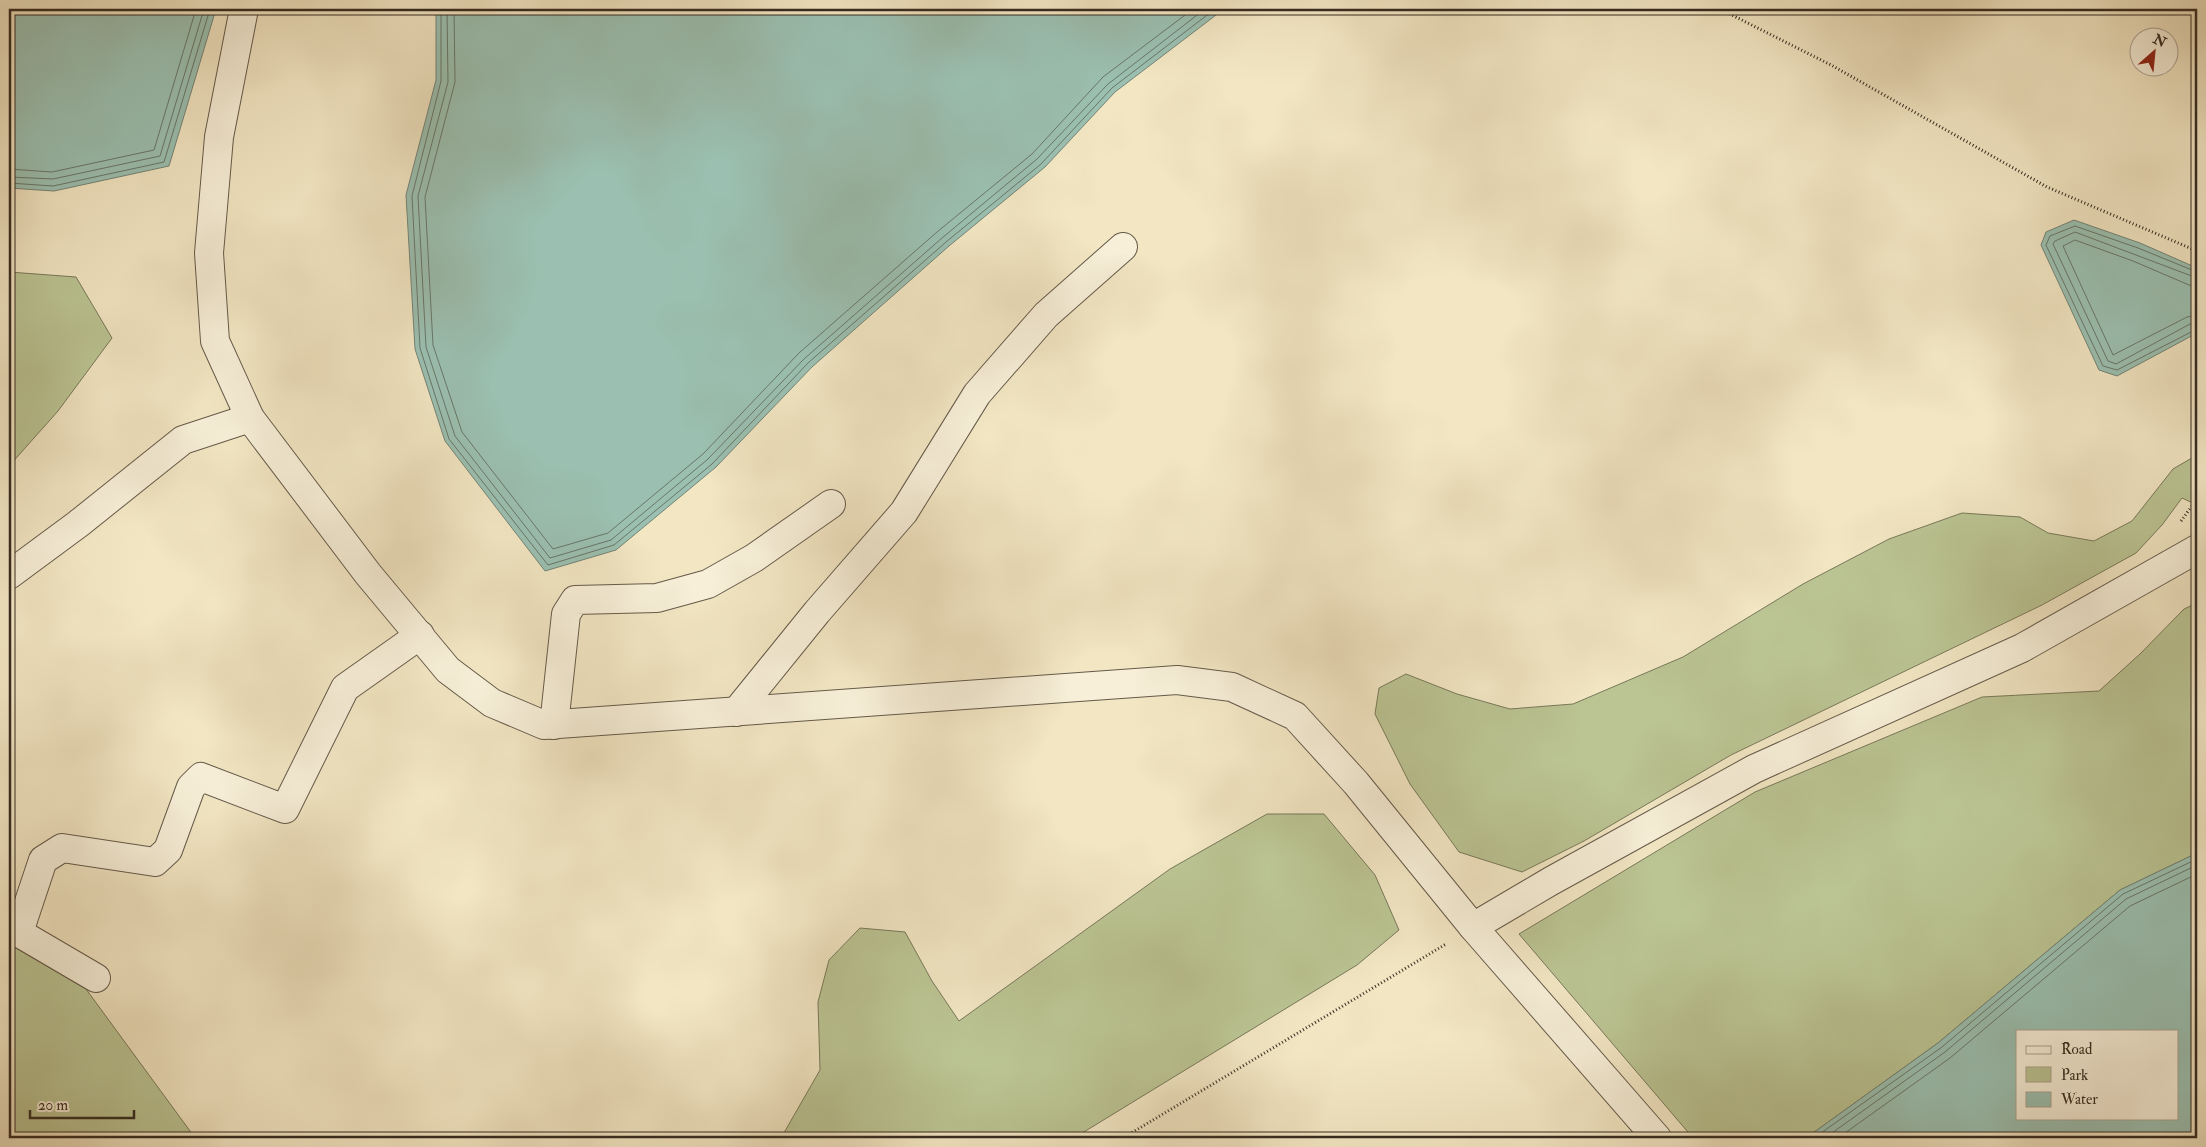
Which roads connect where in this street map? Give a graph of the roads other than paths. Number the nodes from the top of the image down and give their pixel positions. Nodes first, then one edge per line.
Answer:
1 (244, 9) edge
2 (1123, 247) dead end
3 (250, 418) junction
4 (831, 504) dead end
5 (2197, 549) edge
6 (9, 575) edge
7 (420, 636) junction
8 (736, 712) junction
9 (554, 725) junction
10 (1473, 927) junction
11 (14, 929) edge
12 (96, 978) dead end
13 (1657, 1138) edge

1 - 3 street
2 - 8 street
3 - 6 street
3 - 7 street
4 - 9 street
5 - 10 street
7 - 9 street
7 - 11 street
8 - 9 street
8 - 10 street
10 - 13 street
11 - 12 street

